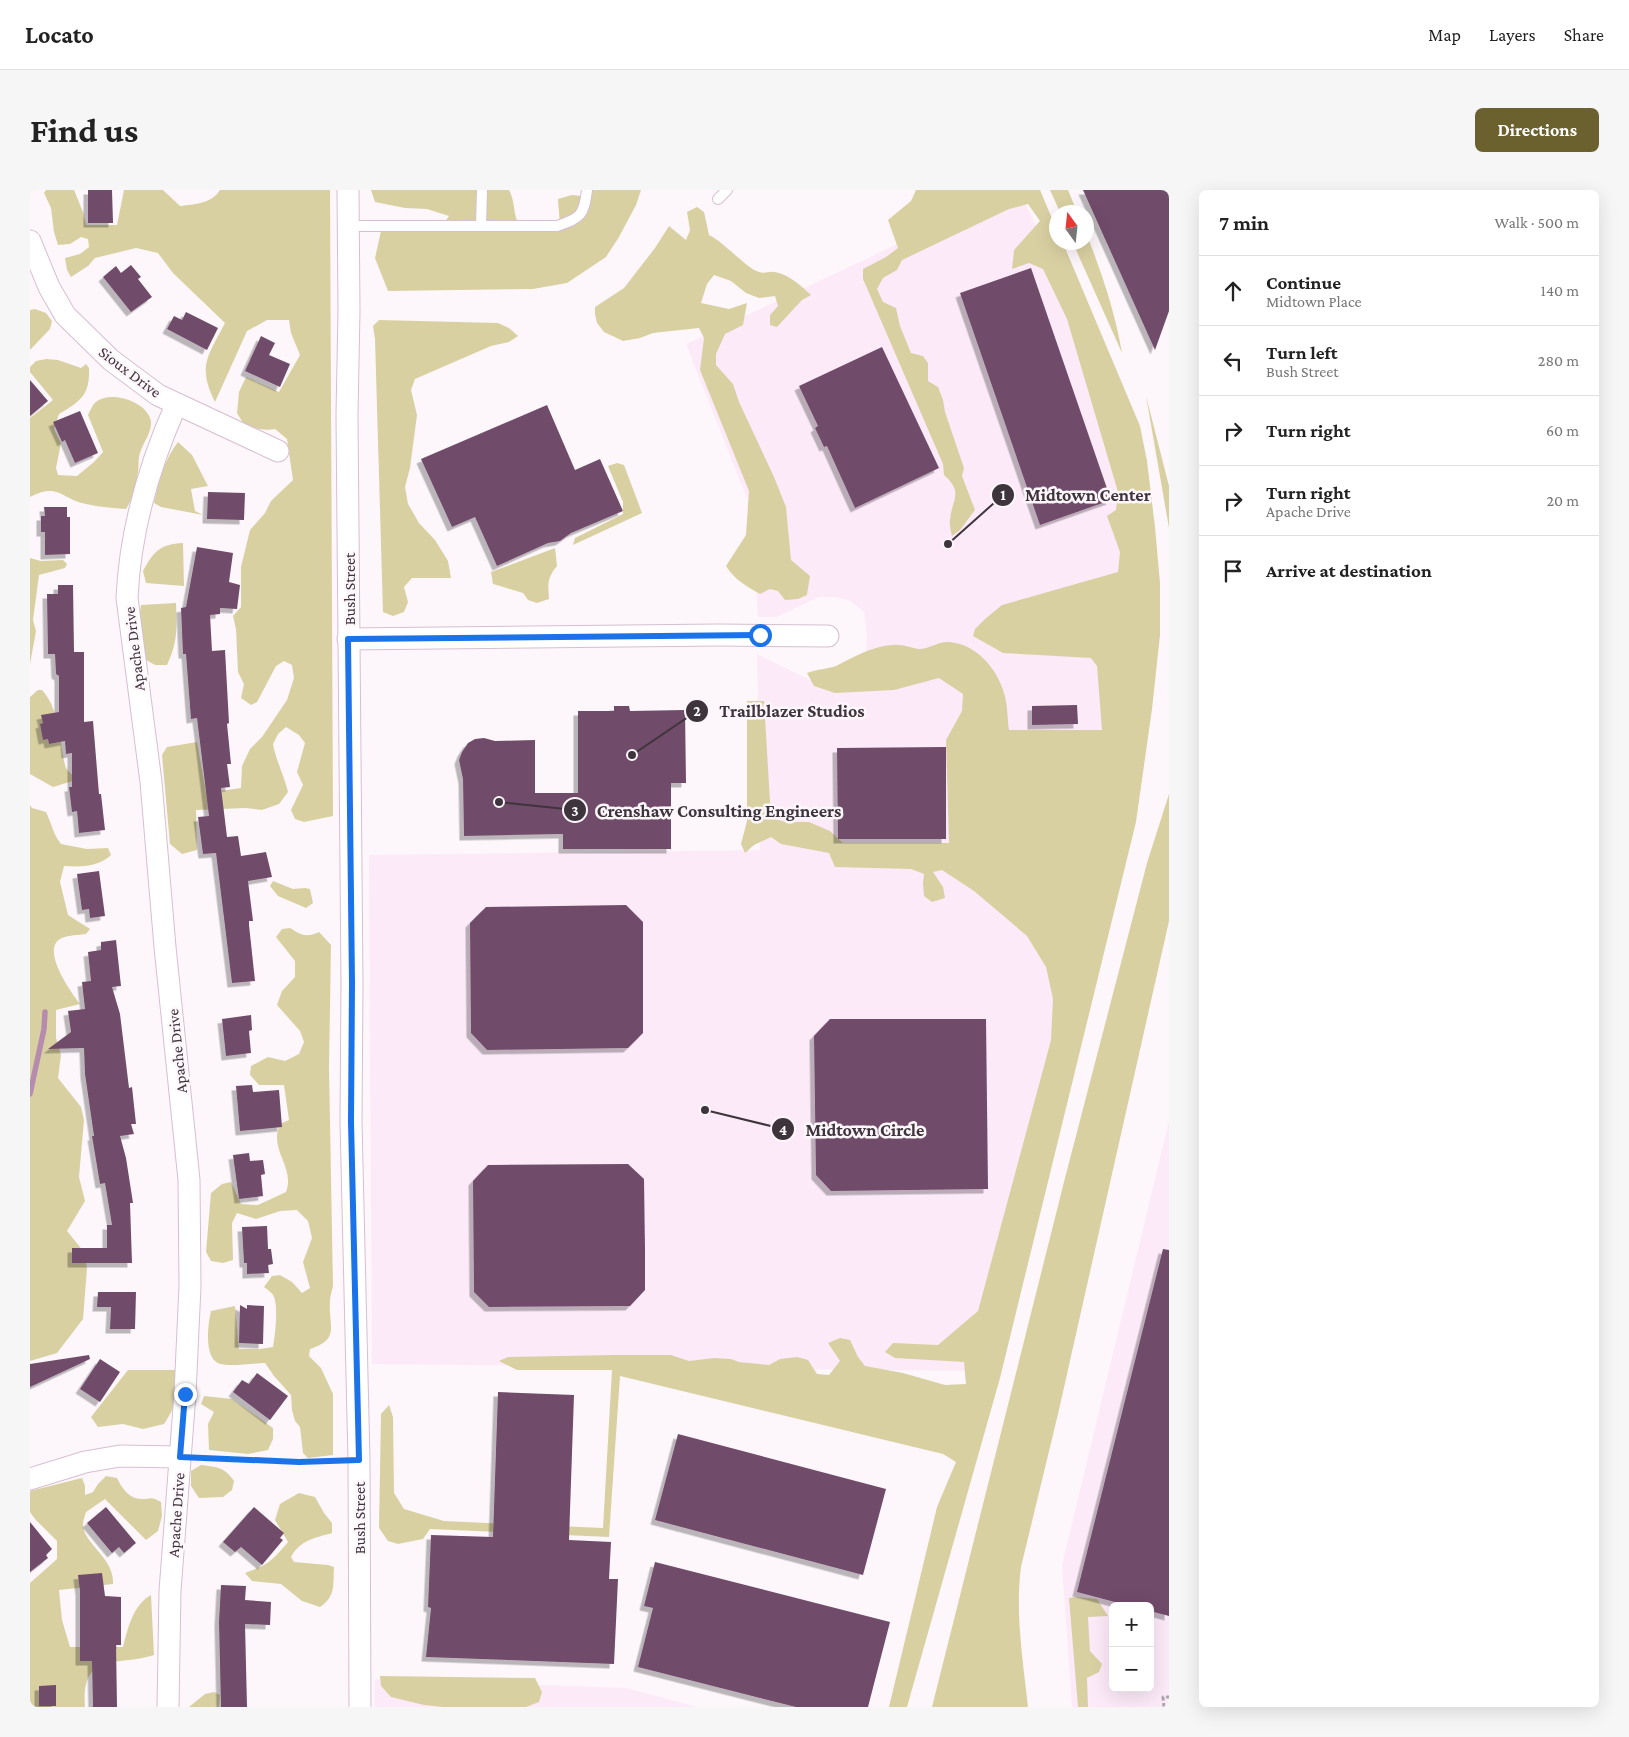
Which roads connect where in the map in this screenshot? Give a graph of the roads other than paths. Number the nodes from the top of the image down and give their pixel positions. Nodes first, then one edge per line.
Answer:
1 (348, 190) edge
2 (482, 190) edge
3 (587, 190) edge
4 (727, 190) edge
5 (718, 199) dead end
6 (349, 226) junction
7 (481, 226) junction
8 (30, 241) edge
9 (176, 405) junction
10 (278, 451) dead end
11 (828, 636) dead end
12 (348, 639) junction
13 (180, 1457) junction
14 (30, 1479) edge
15 (168, 1707) edge
16 (360, 1707) edge

1 - 6 street, Bush Street
2 - 7 lane
3 - 7 lane
4 - 5 lane
6 - 7 lane
6 - 12 street, Bush Street
8 - 9 street, Sioux Drive
9 - 10 street, Sioux Drive
9 - 13 street, Apache Drive
11 - 12 street
12 - 16 street, Bush Street
13 - 14 street
13 - 15 street, Apache Drive

